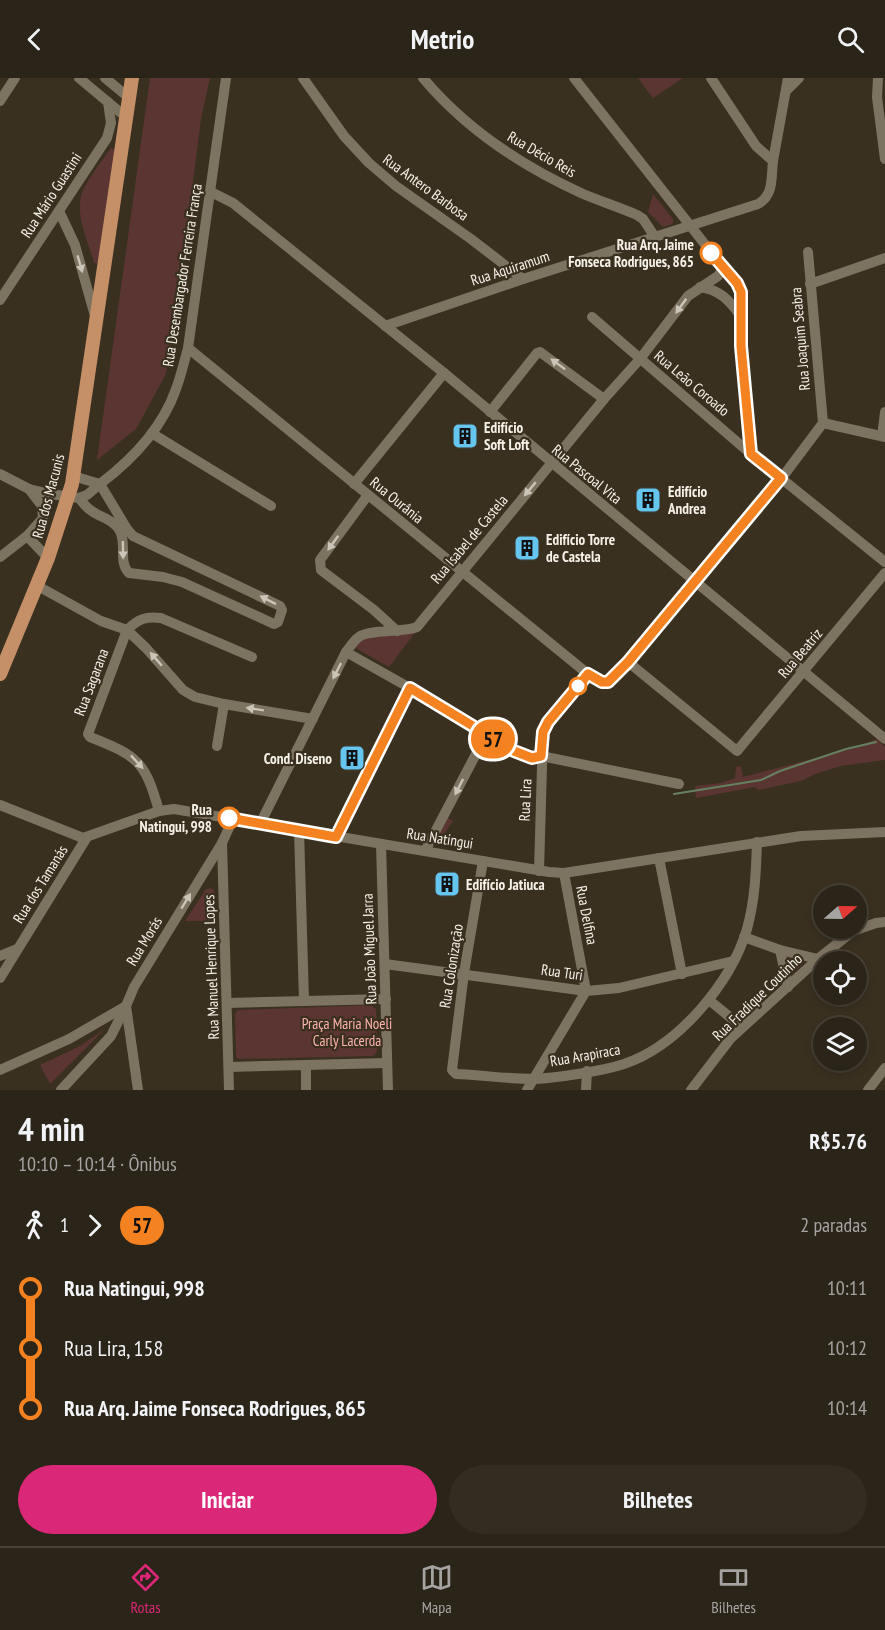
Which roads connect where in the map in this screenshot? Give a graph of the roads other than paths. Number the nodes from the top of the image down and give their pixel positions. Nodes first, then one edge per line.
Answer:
1 (15, 78) edge
2 (79, 78) edge
3 (105, 78) edge
4 (132, 78) edge
5 (226, 78) edge
6 (303, 78) edge
7 (423, 78) edge
8 (574, 78) edge
9 (711, 78) edge
10 (788, 78) edge
11 (799, 78) edge
12 (878, 78) edge
13 (787, 90) junction
14 (128, 97) junction
15 (0, 101) edge
16 (108, 102) junction
17 (127, 118) junction
18 (885, 159) edge
19 (773, 161) junction
20 (211, 192) junction
21 (59, 212) junction
22 (691, 226) junction
23 (655, 237) junction
24 (808, 252) dead end
25 (885, 258) edge
26 (724, 268) junction
27 (523, 279) junction
28 (810, 284) junction
29 (700, 287) junction
30 (0, 300) edge
31 (740, 315) junction
32 (592, 317) dead end
33 (96, 319) junction
34 (385, 326) junction
35 (188, 348) junction
36 (640, 359) junction
37 (444, 373) junction
38 (604, 399) junction
39 (490, 412) junction
40 (885, 412) edge
41 (823, 423) junction
42 (748, 425) junction
43 (153, 434) junction
44 (729, 435) junction
45 (884, 437) edge
46 (751, 454) junction
47 (551, 464) junction
48 (0, 474) edge
49 (74, 476) junction
50 (781, 478) junction
51 (100, 484) junction
52 (354, 484) junction
53 (29, 489) junction
54 (368, 495) junction
55 (74, 497) junction
56 (272, 506) dead end
57 (27, 536) junction
58 (0, 557) edge
59 (48, 558) junction
60 (885, 562) edge
61 (190, 564) junction
62 (461, 572) junction
63 (885, 573) edge
64 (696, 581) junction
65 (183, 582) junction
66 (36, 585) junction
67 (127, 630) junction
68 (397, 631) junction
69 (346, 652) junction
70 (252, 657) dead end
71 (628, 662) junction
72 (804, 671) junction
73 (0, 674) edge
74 (588, 674) junction
75 (410, 688) junction
76 (224, 704) junction
77 (313, 719) junction
78 (486, 735) junction
79 (885, 739) edge
80 (217, 746) dead end
81 (541, 756) junction
82 (679, 784) dead end
83 (0, 805) edge
84 (159, 811) junction
85 (233, 819) junction
86 (260, 824) junction
87 (299, 830) junction
88 (885, 832) edge
89 (87, 837) junction
90 (336, 837) junction
91 (222, 843) junction
92 (757, 843) junction
93 (381, 844) junction
94 (426, 851) junction
95 (658, 858) junction
96 (483, 861) junction
97 (538, 870) junction
98 (564, 873) junction
99 (885, 922) edge
100 (744, 937) junction
101 (17, 949) junction
102 (780, 950) junction
103 (828, 951) edge
104 (0, 956) edge
105 (813, 958) edge
106 (733, 961) junction
107 (385, 964) junction
108 (813, 964) edge
109 (464, 973) junction
110 (682, 974) junction
111 (0, 978) edge
112 (788, 987) junction
113 (586, 992) junction
114 (386, 999) junction
115 (709, 1000) junction
116 (304, 1001) junction
117 (227, 1004) junction
118 (126, 1006) junction
119 (742, 1027) junction
120 (387, 1063) junction
121 (306, 1065) junction
122 (229, 1067) junction
123 (885, 1068) edge
124 (0, 1070) edge
125 (587, 1071) junction
126 (456, 1074) joint
127 (534, 1079) junction
128 (61, 1090) edge
129 (138, 1090) edge
130 (229, 1090) edge
131 (306, 1090) edge
132 (388, 1090) edge
133 (527, 1090) edge
134 (586, 1090) edge
135 (691, 1090) edge
136 (868, 1090) edge

1 - 15 street
2 - 16 street
3 - 14 street
4 - 14 main road, Rua dos Macunis
5 - 20 street, Rua Desembargador Ferreira França
6 - 27 street, Rua Antero Barbosa
7 - 23 street, Rua Décio Reis
8 - 22 street
9 - 19 street
10 - 13 street
11 - 13 street
12 - 18 street
13 - 19 street
14 - 17 main road, Rua dos Macunis
16 - 17 street
16 - 21 street, Rua Mário Guastini
17 - 33 main road, Rua dos Macunis
19 - 22 street, Rua Aquiramum
20 - 34 street, Rua Pascoal Vita
20 - 35 street, Rua Desembargador Ferreira França
21 - 30 street, Rua Mário Guastini
21 -> 33 street, Rua dos Macunis
22 - 23 street, Rua Aquiramum
22 - 26 street
23 - 27 street, Rua Aquiramum
24 - 28 street, Rua Joaquim Seabra
25 - 28 street
26 - 29 street, Rua Isabel de Castela
26 - 31 street
27 - 34 street, Rua Aquiramum
28 - 41 street, Rua Joaquim Seabra
29 - 31 street
29 -> 36 street, Rua Isabel de Castela
31 - 42 street
32 - 36 street, Rua Leão Coroado
33 - 49 main road, Rua dos Macunis
34 - 37 street, Rua Pascoal Vita
35 - 43 street, Rua Desembargador Ferreira França
35 - 52 street, Rua Ourânia
36 - 38 street, Rua Isabel de Castela
36 - 44 street, Rua Leão Coroado
37 - 39 street, Rua Pascoal Vita
37 - 52 street
38 -> 39 street
38 - 47 street, Rua Isabel de Castela
39 - 47 street, Rua Pascoal Vita
40 - 45 street
41 - 45 street
41 - 50 street
42 - 44 street
42 - 46 street
43 - 51 street, Rua Desembargador Ferreira França
43 - 56 street
44 - 46 street, Rua Leão Coroado
46 - 50 street, Rua Leão Coroado
47 -> 62 street, Rua Isabel de Castela
47 - 64 street, Rua Pascoal Vita
48 - 53 street
49 - 51 street
49 - 55 main road, Rua dos Macunis
50 - 60 street, Rua Leão Coroado
50 - 64 street
51 - 55 street, Rua Desembargador Ferreira França
51 - 61 street
52 - 54 street, Rua Ourânia
53 - 55 street
53 - 57 street
54 - 62 street, Rua Ourânia
54 -> 68 street
55 - 59 main road, Rua dos Macunis
55 -> 65 street
57 - 58 street
57 - 59 street
59 - 66 main road, Rua dos Macunis
61 - 65 street
65 -> 61 street
62 - 68 street, Rua Isabel de Castela
62 - 74 street, Rua Ourânia
63 - 72 street, Rua Beatriz
64 - 71 street
64 - 72 street, Rua Pascoal Vita
66 - 67 street
66 - 73 main road, Rua dos Macunis
67 - 70 street
76 -> 67 street
67 -> 84 street, Rua Sagarana
68 - 69 street, Rua Isabel de Castela
69 - 75 street
69 -> 77 street, Rua Isabel de Castela
71 - 72 street, Rua Beatriz
71 - 74 street
72 - 79 street, Rua Pascoal Vita
74 - 81 street, Rua Lira
75 - 78 street
75 - 90 street
77 -> 76 street
76 - 80 street
77 - 86 street, Rua Isabel de Castela
78 - 81 street
78 -> 94 street
81 - 82 street
81 - 97 street, Rua Lira
83 - 89 street
84 - 85 street, Rua Natingui
84 - 89 street, Rua Natingui
85 - 86 street, Rua Natingui
85 - 91 street, Rua Morás
86 - 87 street, Rua Natingui
87 - 90 street, Rua Natingui
87 - 116 street
88 - 92 street, Rua Natingui
89 - 101 street, Rua dos Tamanás
90 - 93 street, Rua Natingui
91 - 117 street, Rua Manuel Henrique Lopes
118 -> 91 street, Rua Morás
92 - 95 street, Rua Natingui
92 - 100 street, Rua Arapiraca
93 - 94 street, Rua Natingui
93 - 107 street, Rua João Miguel Jarra
94 - 96 street, Rua Natingui
95 - 98 street, Rua Natingui
95 - 110 street
96 - 97 street, Rua Natingui
96 - 109 street, Rua Colonização
97 - 98 street, Rua Natingui
98 - 113 street, Rua Delfina
99 - 103 street, Rua Fradique Coutinho
100 - 102 street
100 - 106 street, Rua Arapiraca
101 - 104 street
101 - 111 street, Rua dos Tamanás
102 - 105 street
102 - 112 street
106 - 110 street, Rua Turi
106 - 115 street, Rua Arapiraca
107 - 109 street, Rua Turi
107 - 114 street, Rua João Miguel Jarra
108 - 112 street, Rua Fradique Coutinho
109 - 113 street, Rua Turi
109 - 126 street, Rua Colonização
110 - 113 street, Rua Turi
112 - 119 street, Rua Fradique Coutinho
113 - 127 street
114 - 116 street
114 - 120 street, Rua João Miguel Jarra
115 - 119 street
115 - 125 street, Rua Arapiraca
116 - 117 street
117 - 122 street, Rua Manuel Henrique Lopes
118 - 124 street
118 - 128 street, Rua Morás
118 - 129 street
119 - 135 street, Rua Fradique Coutinho
120 - 121 street
120 - 132 street, Rua João Miguel Jarra
121 - 122 street
121 - 131 street
122 - 130 street, Rua Manuel Henrique Lopes
123 - 136 street
125 - 127 street, Rua Arapiraca
125 - 134 street
126 - 127 street, Rua Arapiraca
127 - 133 street

